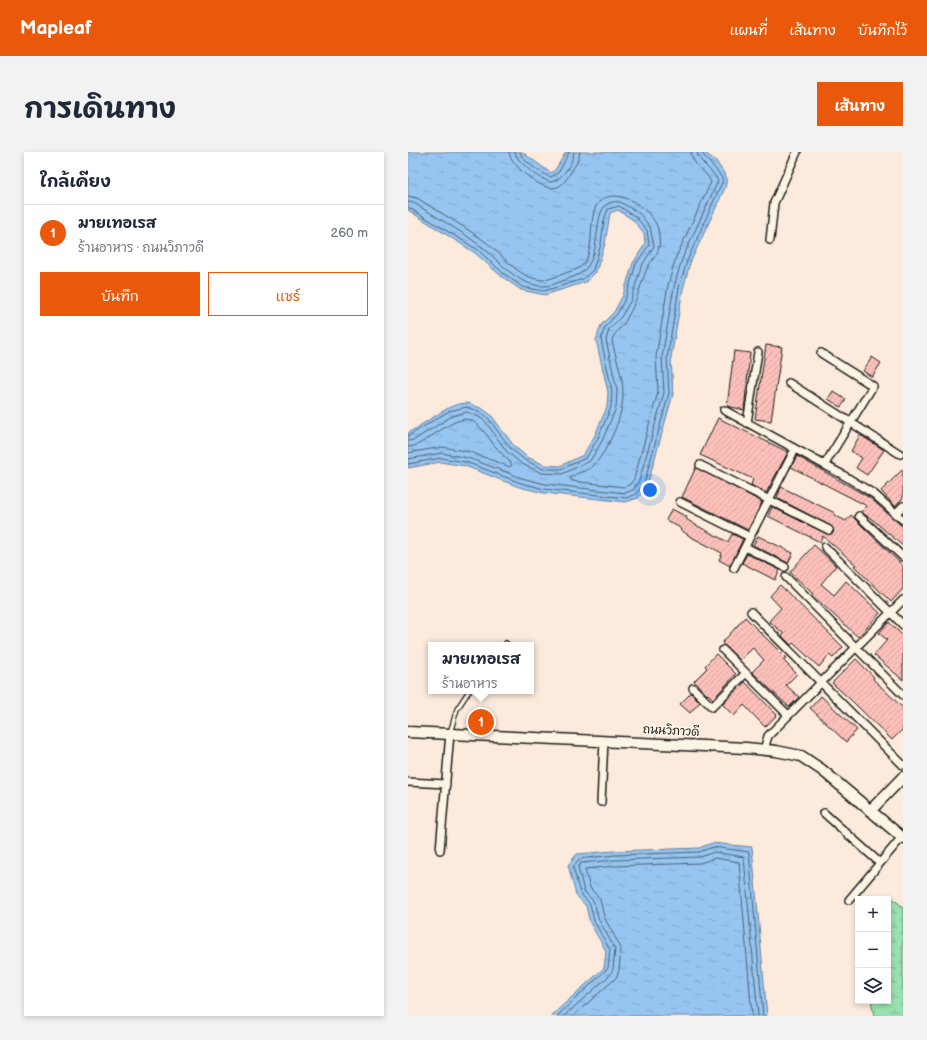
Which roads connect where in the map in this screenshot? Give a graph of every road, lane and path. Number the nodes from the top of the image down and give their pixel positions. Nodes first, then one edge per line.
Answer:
1 (797, 152) edge
2 (770, 240) dead end
3 (758, 352) dead end
4 (821, 353) dead end
5 (789, 383) dead end
6 (724, 410) dead end
7 (851, 422) junction
8 (747, 423) junction
9 (796, 449) junction
10 (900, 454) dead end
11 (825, 464) junction
12 (700, 465) dead end
13 (770, 499) junction
14 (680, 502) dead end
15 (903, 506) edge
16 (896, 514) junction
17 (859, 516) dead end
18 (903, 520) edge
19 (829, 530) dead end
20 (750, 537) junction
21 (745, 547) junction
22 (825, 547) dead end
23 (903, 557) edge
24 (785, 567) dead end
25 (734, 568) dead end
26 (786, 577) dead end
27 (903, 600) edge
28 (751, 612) dead end
29 (890, 613) junction
30 (903, 625) edge
31 (856, 647) junction
32 (723, 650) dead end
33 (745, 674) junction
34 (821, 683) junction
35 (693, 688) dead end
36 (467, 694) edge
37 (903, 695) edge
38 (788, 716) junction
39 (408, 732) edge
40 (450, 733) junction
41 (604, 741) junction
42 (764, 750) junction
43 (903, 765) edge
44 (903, 777) edge
45 (408, 782) edge
46 (446, 784) junction
47 (601, 802) dead end
48 (870, 811) junction
49 (824, 813) dead end
50 (903, 837) edge
51 (440, 850) dead end
52 (880, 863) junction
53 (848, 900) dead end

1 - 2 street
3 - 8 street
4 - 7 street
5 - 7 street
6 - 8 street
7 - 10 street
7 - 11 street
8 - 9 street
9 - 11 street
9 - 13 street
11 - 16 street
12 - 13 street
13 - 19 street
13 - 20 street
14 - 20 street
15 - 16 street
16 - 18 street
17 - 23 street
20 - 21 street
21 - 24 street
21 - 25 street
22 - 29 street
26 - 31 street
27 - 29 street
28 - 34 street
29 - 30 street
29 - 31 street
31 - 34 street
31 - 37 street
32 - 33 street
33 - 35 street
33 - 38 street
34 - 38 street
34 - 43 street
36 - 40 lane
38 - 42 street
39 - 40 street, ถนนวิภาวดี
40 - 41 street, ถนนวิภาวดี
40 - 46 street
41 - 42 street, ถนนวิภาวดี
41 - 47 street
42 - 48 street, ถนนวิภาวดี
44 - 48 street
45 - 46 street
46 - 51 street
48 - 50 street, ถนนวิภาวดี
49 - 52 street
50 - 52 street
52 - 53 street

